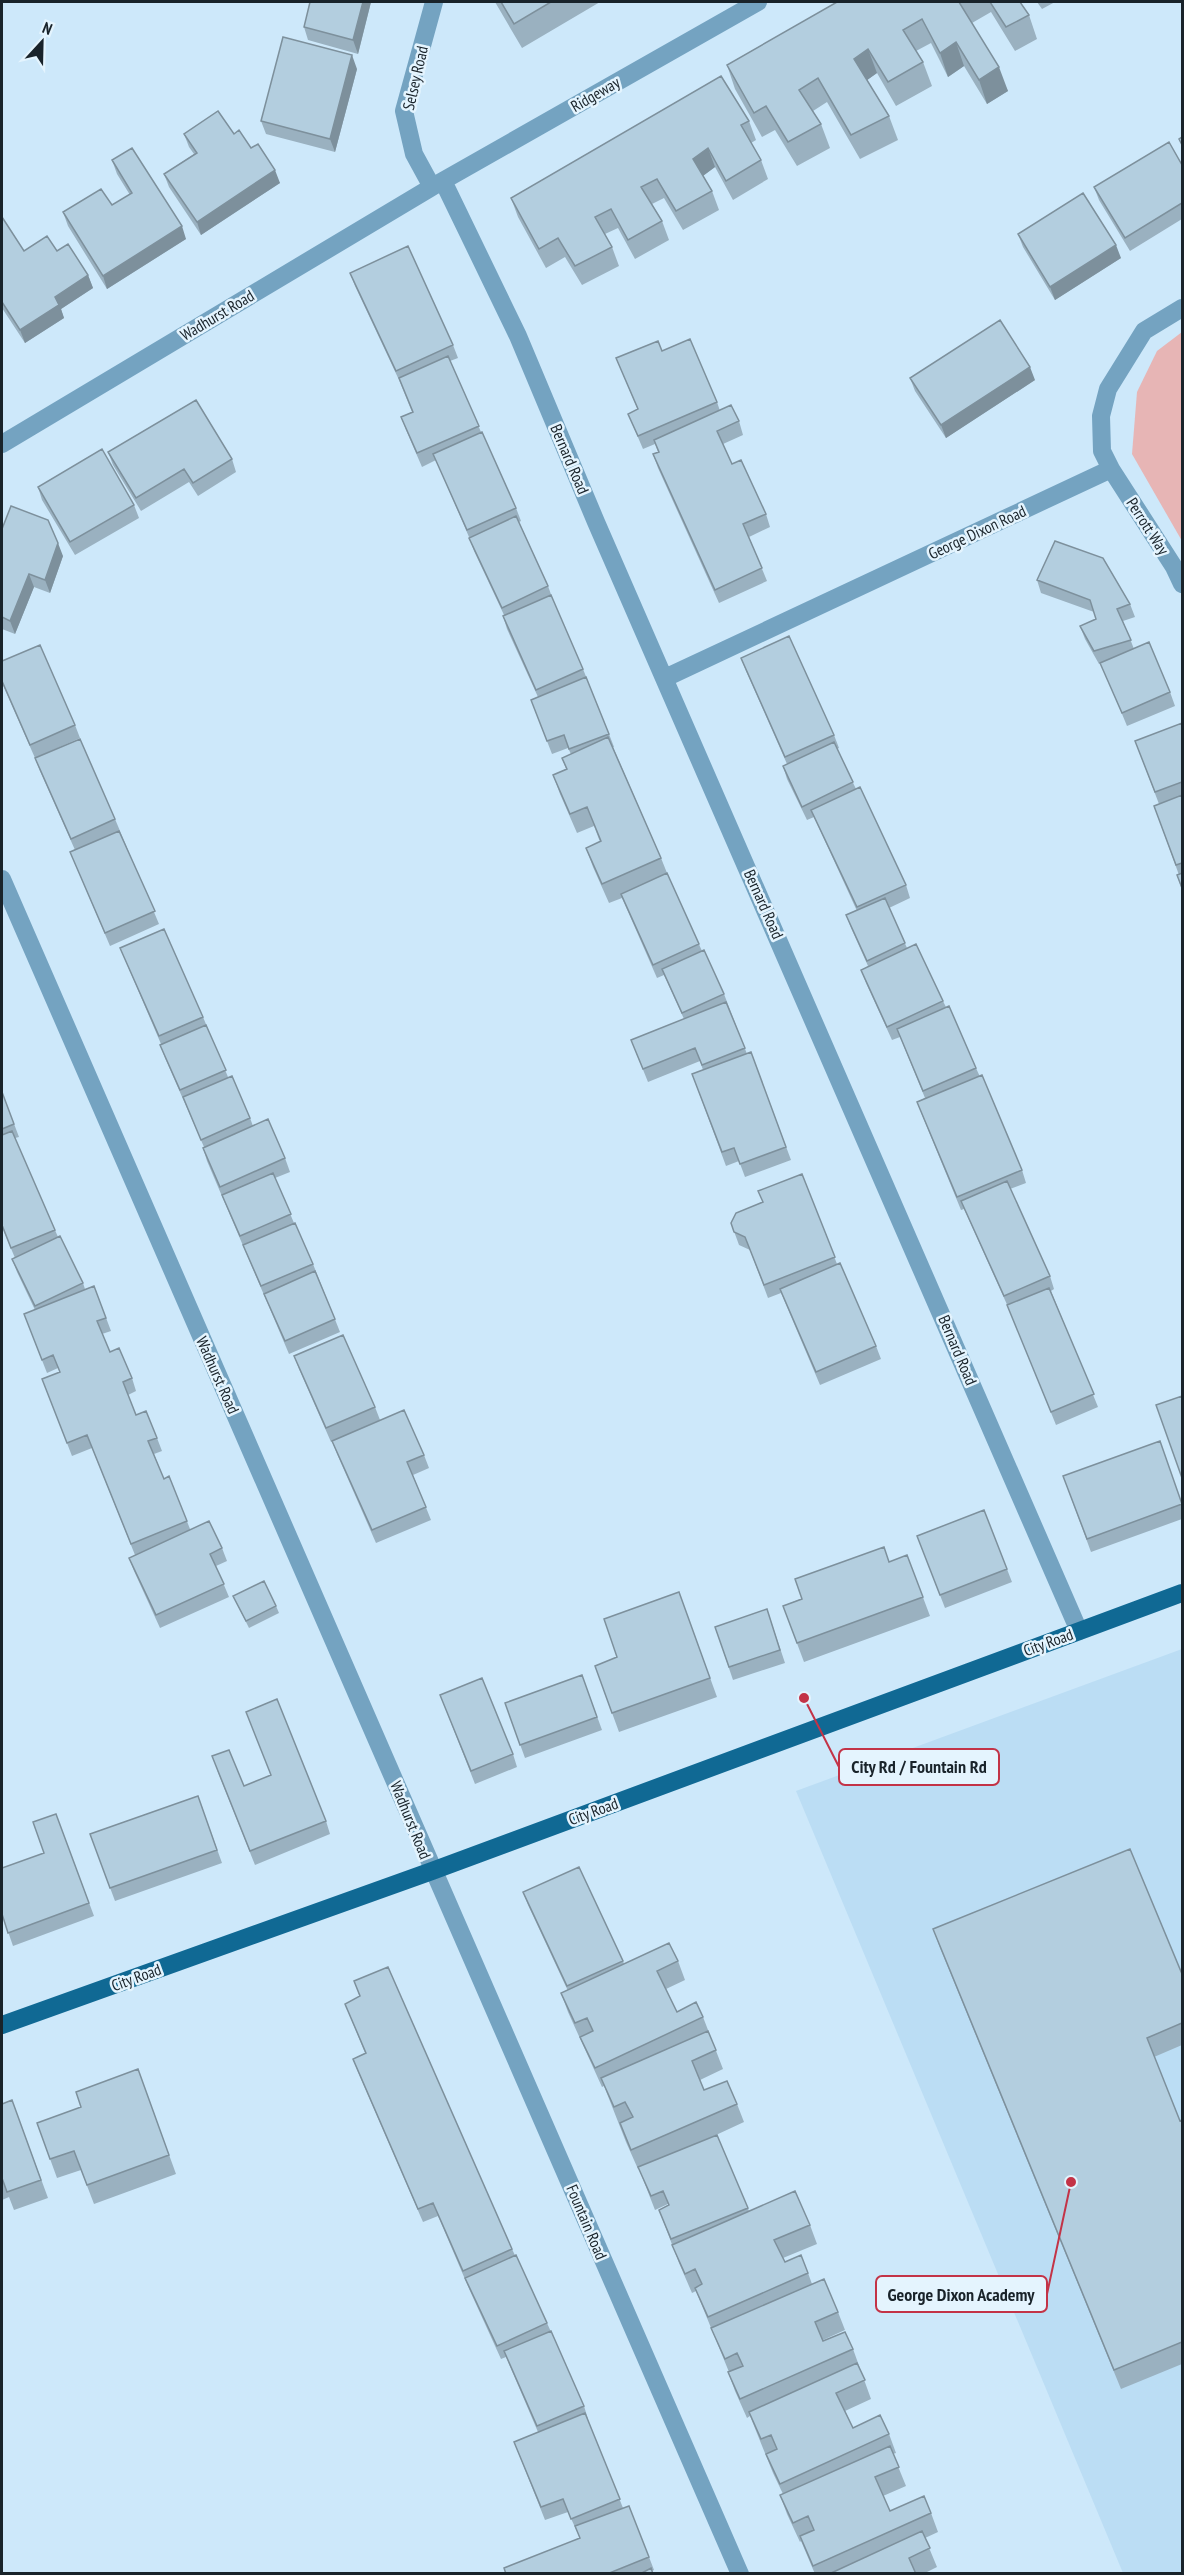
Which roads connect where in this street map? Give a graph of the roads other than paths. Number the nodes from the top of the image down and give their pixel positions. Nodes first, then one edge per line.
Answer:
1 (434, 2) edge
2 (758, 2) edge
3 (437, 184) junction
4 (1182, 308) edge
5 (2, 444) edge
6 (1111, 469) junction
7 (1182, 584) edge
8 (665, 678) junction
9 (2, 879) edge
10 (1182, 1593) edge
11 (1079, 1630) junction
12 (432, 1871) junction
13 (2, 2025) edge
14 (740, 2574) edge

1 - 3 street, Selsey Road
2 - 3 street, Ridgeway
3 - 5 street, Wadhurst Road
3 - 8 street, Bernard Road
4 - 6 street
6 - 7 street, Perrott Way
6 - 8 street, George Dixon Road
8 - 11 street, Bernard Road
9 - 12 street, Wadhurst Road
10 - 11 main road, City Road
11 - 12 main road, City Road
12 - 13 main road, City Road
12 - 14 street, Fountain Road

